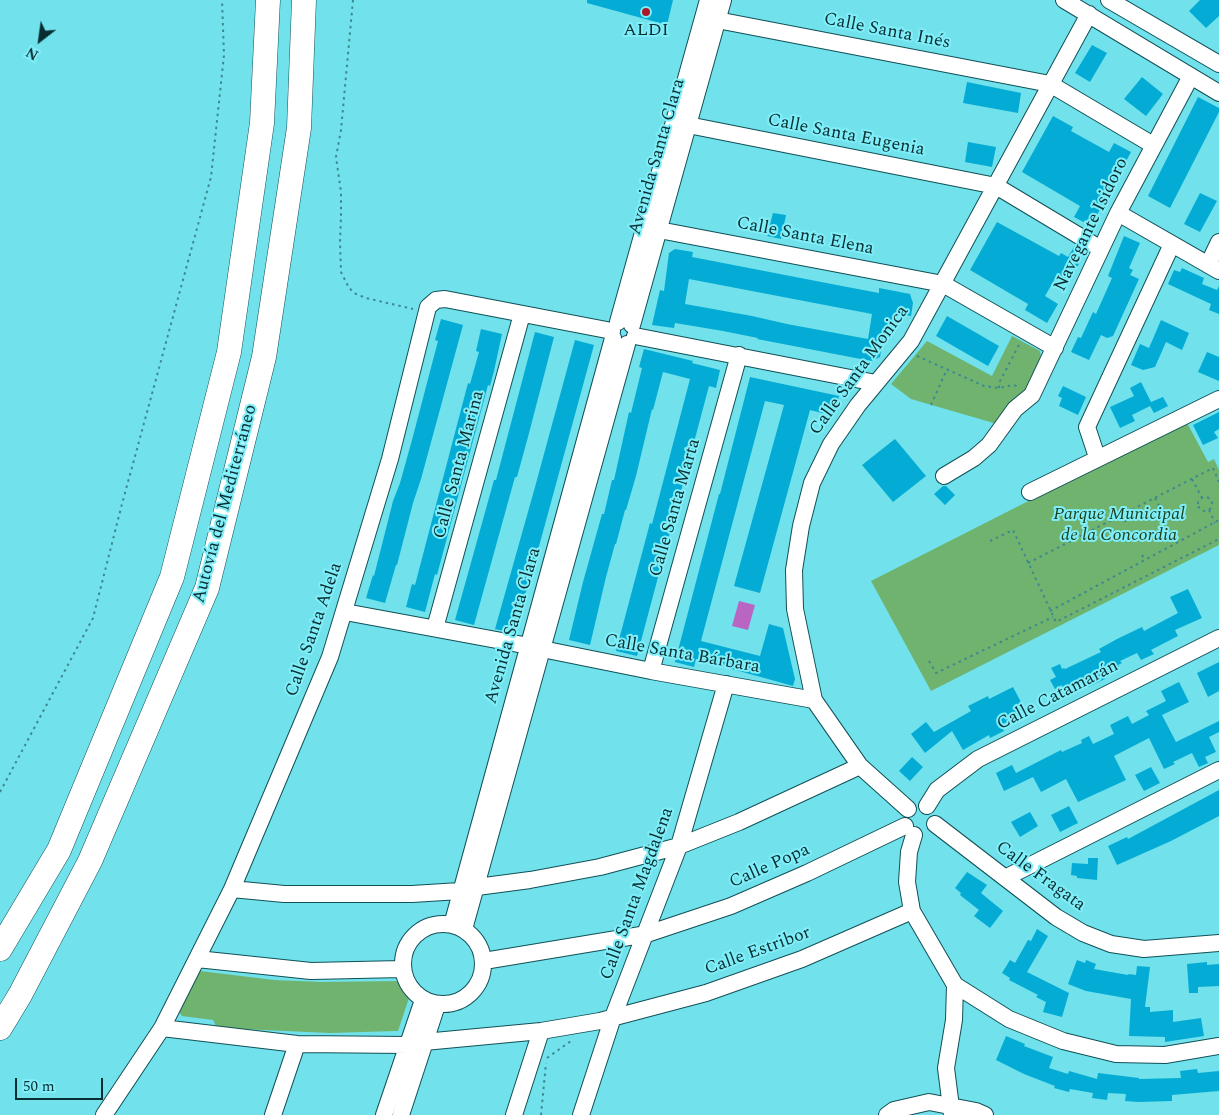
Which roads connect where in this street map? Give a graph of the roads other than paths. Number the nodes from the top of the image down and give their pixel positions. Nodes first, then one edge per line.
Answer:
1 (268, 0) edge
2 (304, 0) edge
3 (708, 0) edge
4 (723, 0) edge
5 (1064, 0) edge
6 (1109, 0) edge
7 (1123, 0) edge
8 (1089, 14) junction
9 (717, 20) junction
10 (1219, 56) edge
11 (1219, 64) edge
12 (1191, 76) junction
13 (1050, 84) junction
14 (1219, 93) edge
15 (688, 125) junction
16 (1153, 145) junction
17 (996, 186) junction
18 (1118, 213) junction
19 (659, 230) junction
20 (1219, 242) edge
21 (1172, 244) junction
22 (1101, 249) junction
23 (1213, 268) edge
24 (943, 284) junction
25 (522, 314) junction
26 (623, 333) junction
27 (1055, 348) junction
28 (739, 355) junction
29 (876, 383) junction
30 (1219, 399) edge
31 (1097, 457) junction
32 (944, 476) dead end
33 (1030, 492) dead end
34 (345, 612) junction
35 (436, 628) junction
36 (1219, 638) edge
37 (536, 647) junction
38 (651, 671) junction
39 (726, 684) junction
40 (814, 700) junction
41 (860, 766) junction
42 (1219, 770) edge
43 (927, 806) junction
44 (908, 809) junction
45 (935, 824) junction
46 (909, 830) junction
47 (680, 846) junction
48 (1005, 878) junction
49 (477, 888) junction
50 (232, 889) junction
51 (460, 891) junction
52 (912, 911) junction
53 (458, 927) junction
54 (647, 934) junction
55 (1219, 943) edge
56 (0, 949) edge
57 (197, 959) junction
58 (484, 961) junction
59 (402, 968) junction
60 (955, 985) junction
61 (430, 1002) junction
62 (613, 1018) junction
63 (0, 1028) edge
64 (162, 1028) junction
65 (541, 1031) junction
66 (424, 1042) junction
67 (297, 1044) junction
68 (408, 1044) junction
69 (1219, 1046) edge
70 (951, 1110) edge
71 (104, 1115) edge
72 (273, 1115) edge
73 (384, 1115) edge
74 (400, 1115) edge
75 (514, 1115) edge
76 (581, 1115) edge
77 (887, 1115) edge
78 (985, 1115) edge

1 - 56 highway, Autovía del Mediterráneo
2 - 63 highway, Autovía del Mediterráneo
3 - 26 street, Avenida Santa Clara
4 - 9 street, Avenida Santa Clara
5 - 8 street
6 - 11 street
7 - 10 street
8 - 12 street
8 - 13 street, Calle Santa Monica
9 - 13 street, Calle Santa Inés
9 - 15 street, Avenida Santa Clara
12 - 14 street
12 - 16 street, Navegante Isidoro
13 - 16 street, Calle Santa Inés
13 - 17 street, Calle Santa Monica
15 - 17 street, Calle Santa Eugenia
15 - 19 street, Avenida Santa Clara
16 - 18 street, Navegante Isidoro
17 - 22 street, Calle Santa Eugenia
17 - 24 street, Calle Santa Monica
18 - 21 street
18 - 22 street, Navegante Isidoro
19 - 24 street, Calle Santa Elena
19 - 26 street, Avenida Santa Clara
20 - 23 street
21 - 23 street
21 - 31 street
22 - 27 street, Navegante Isidoro
24 - 27 street, Calle Santa Elena
24 - 29 street, Calle Santa Monica
25 - 26 street
25 - 34 street, Calle Santa Adela
25 - 35 street, Calle Santa Marina
26 - 28 street
26 - 37 street, Avenida Santa Clara
27 - 32 street, Navegante Isidoro
28 - 29 street
28 - 38 street, Calle Santa Marta
29 - 40 street, Calle Santa Monica
30 - 31 street
31 - 33 street
34 - 35 street, Calle Santa Bárbara
34 - 50 street, Calle Santa Adela
35 - 37 street, Calle Santa Bárbara
36 - 43 street, Calle Catamarán
37 - 38 street, Calle Santa Bárbara
37 - 49 street, Avenida Santa Clara
37 - 51 street, Avenida Santa Clara
38 - 39 street, Calle Santa Bárbara
39 - 40 street, Calle Santa Bárbara
39 - 47 street, Calle Santa Magdalena
40 - 41 street, Calle Santa Monica
41 - 44 street, Calle Santa Monica
41 - 47 street
42 - 48 street
43 - 44 street
43 - 45 street
44 - 46 street
45 - 46 street
45 - 48 street, Calle Fragata
46 - 52 street
46 - 54 street, Calle Popa
47 - 49 street
47 - 54 street, Calle Santa Magdalena
48 - 55 street, Calle Fragata
49 - 53 street, Avenida Santa Clara
50 - 51 street
50 - 57 street, Calle Santa Adela
51 - 53 street, Avenida Santa Clara
52 - 60 street
52 - 62 street, Calle Estribor
53 - 58 street
53 - 59 street
54 - 58 street, Calle Popa
54 - 62 street, Calle Santa Magdalena
57 - 59 street
57 - 64 street, Calle Santa Adela
58 - 61 street
59 - 61 street
60 - 69 street
60 - 70 street
61 - 66 street
61 - 68 street
62 - 65 street, Calle Estribor
62 - 76 street, Calle Santa Magdalena
64 - 67 street
64 - 71 street, Calle Santa Adela
65 - 66 street, Calle Estribor
65 - 75 street
66 - 74 street
67 - 68 street
67 - 72 street
68 - 73 street
70 - 77 street
70 - 78 street

